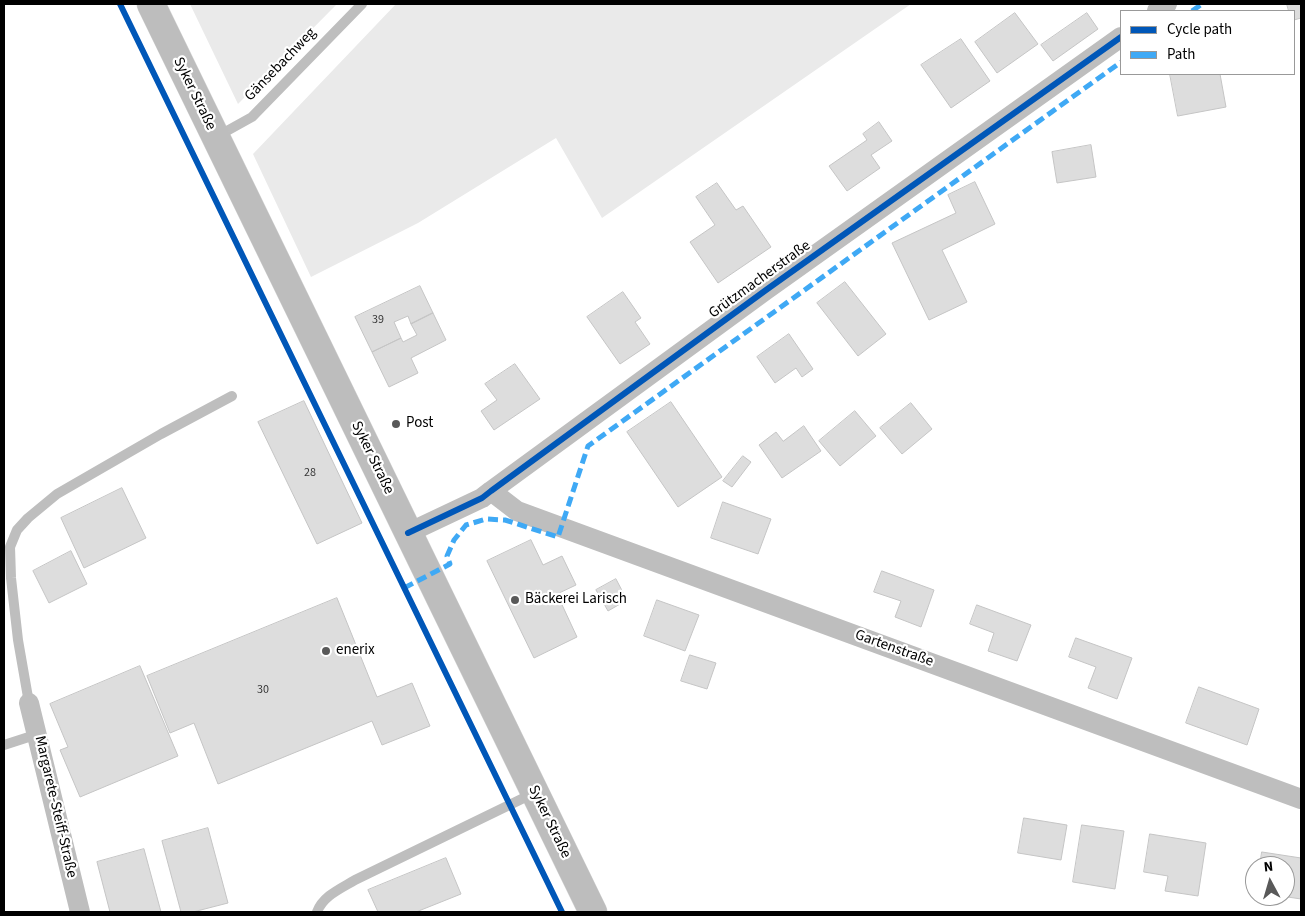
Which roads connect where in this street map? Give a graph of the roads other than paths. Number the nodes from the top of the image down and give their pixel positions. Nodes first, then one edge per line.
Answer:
1 (151, 4) edge
2 (362, 4) edge
3 (1120, 38) edge
4 (215, 138) junction
5 (232, 396) dead end
6 (491, 491) junction
7 (408, 533) junction
8 (29, 703) joint
9 (38, 734) junction
10 (4, 745) edge
11 (535, 793) junction
12 (1301, 799) edge
13 (80, 912) edge
14 (317, 912) edge
15 (593, 912) edge

1 - 4 main road, Syker Straße
2 - 4 lane, Gänsebachweg
3 - 6 street, Grützmacherstraße
4 - 7 main road, Syker Straße
5 - 8 lane
6 - 7 street, Grützmacherstraße
6 - 12 street, Gartenstraße
7 - 11 main road, Syker Straße
8 - 9 street, Margarete-Steiff-Straße
9 - 10 lane
9 - 13 street, Margarete-Steiff-Straße
11 - 14 lane
11 - 15 main road, Syker Straße

